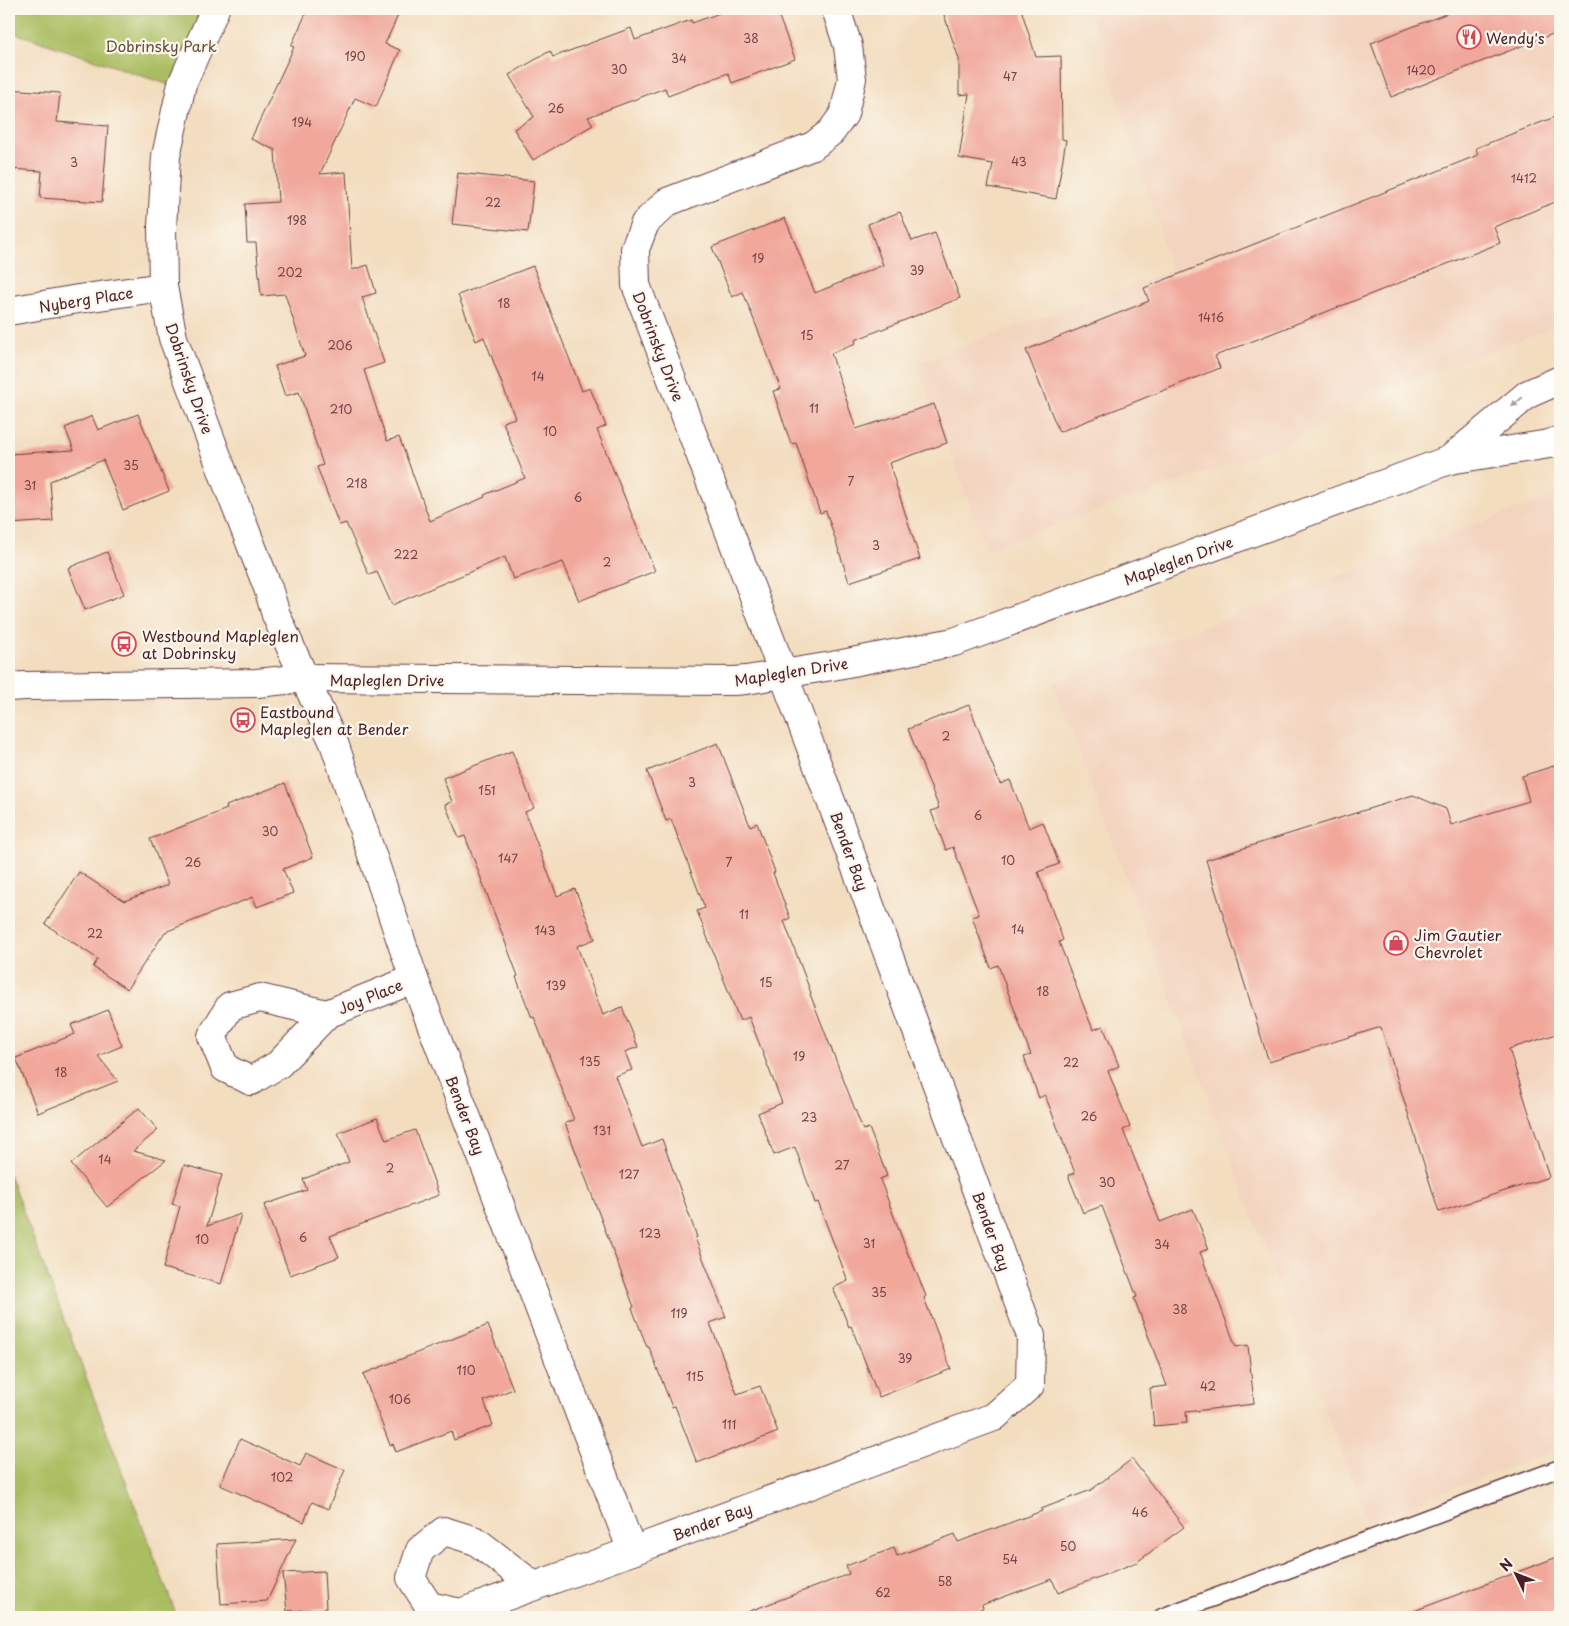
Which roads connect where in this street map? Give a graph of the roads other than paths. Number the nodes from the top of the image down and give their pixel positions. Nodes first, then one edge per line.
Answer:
1 (215, 9) edge
2 (836, 9) edge
3 (163, 287) junction
4 (9, 311) edge
5 (1560, 380) edge
6 (1560, 440) edge
7 (1449, 460) junction
8 (783, 673) junction
9 (305, 678) junction
10 (9, 687) edge
11 (414, 979) junction
12 (327, 1014) dead end
13 (1560, 1468) edge
14 (632, 1551) junction
15 (534, 1586) dead end
16 (1162, 1617) edge

1 - 3 street, Dobrinsky Drive
2 - 8 street, Dobrinsky Drive
3 - 4 street, Nyberg Place
3 - 9 street, Dobrinsky Drive
5 -> 7 street, Mapleglen Drive
6 - 7 street, Mapleglen Drive
7 - 8 street, Mapleglen Drive
8 - 9 street, Mapleglen Drive
8 - 14 street, Bender Bay
9 - 10 street, Mapleglen Drive
9 - 11 street, Bender Bay
11 - 12 street, Joy Place
11 - 14 street, Bender Bay
13 - 16 lane
14 - 15 street, Bender Bay

